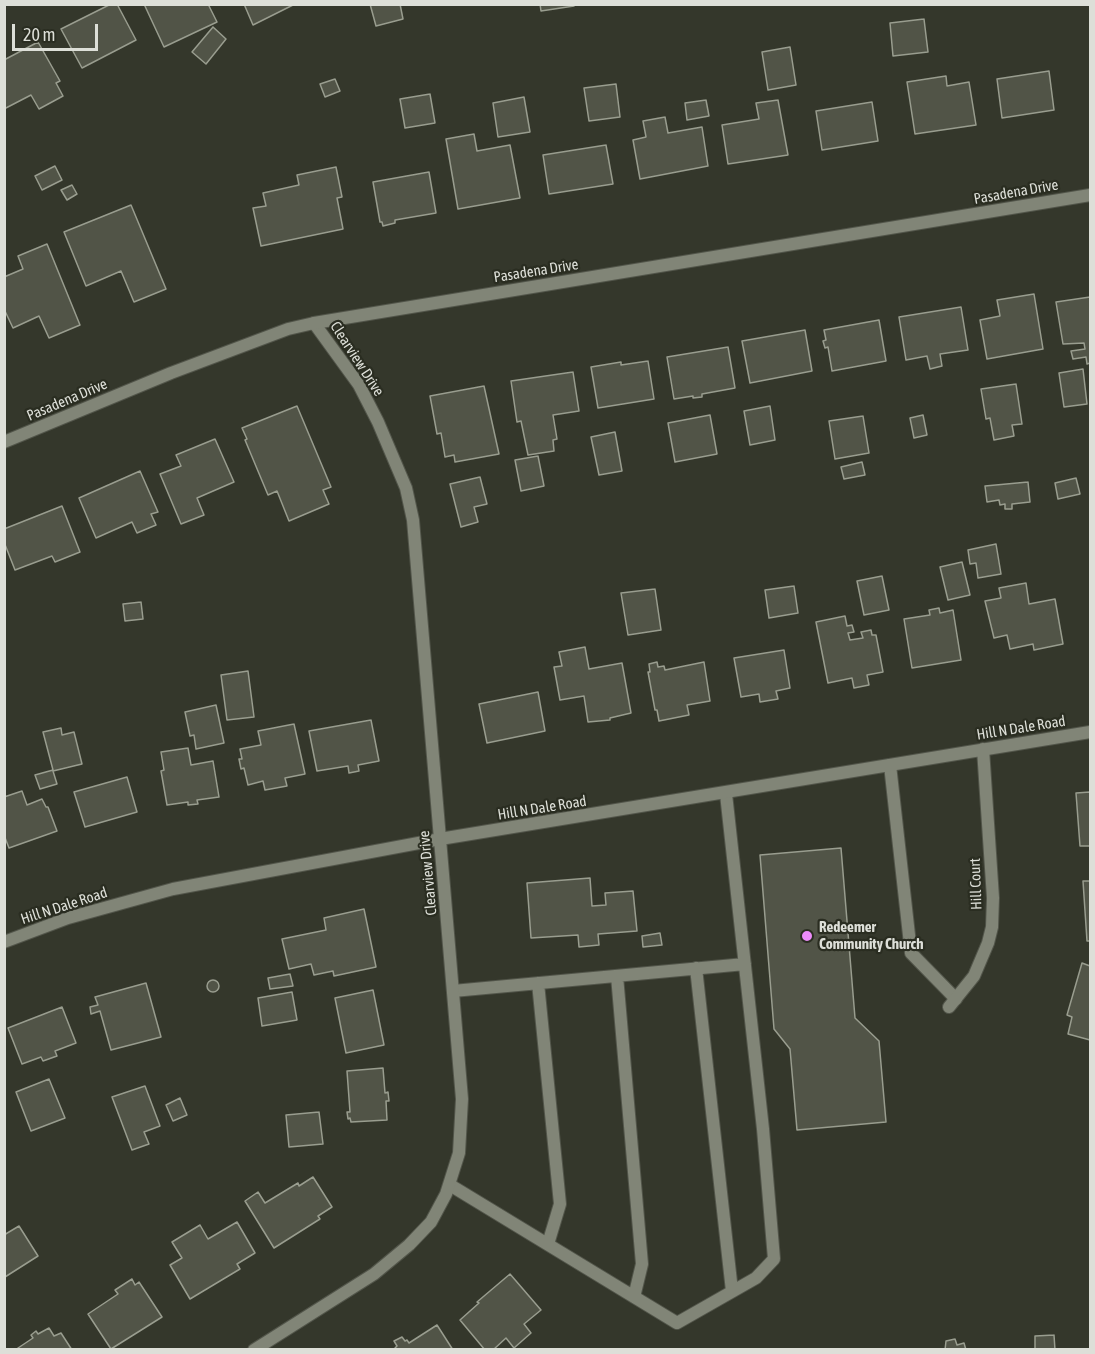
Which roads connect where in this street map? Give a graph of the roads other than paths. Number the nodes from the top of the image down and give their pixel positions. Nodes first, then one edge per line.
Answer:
1 (1090, 195) edge
2 (314, 323) junction
3 (4, 442) edge
4 (1090, 732) edge
5 (983, 749) junction
6 (890, 765) junction
7 (726, 794) junction
8 (440, 839) junction
9 (4, 942) edge
10 (745, 964) junction
11 (696, 968) junction
12 (617, 976) junction
13 (538, 983) junction
14 (453, 991) junction
15 (450, 1185) junction
16 (548, 1244) junction
17 (732, 1291) junction
18 (634, 1297) junction
19 (254, 1350) edge

1 - 2 street, Pasadena Drive
2 - 3 street, Pasadena Drive
2 - 8 street, Clearview Drive
4 - 5 street, Hill N Dale Road
5 - 6 street, Hill N Dale Road
5 - 6 street, Hill Court
6 - 7 street, Hill N Dale Road
7 - 8 street, Hill N Dale Road
7 - 10 street
8 - 9 street, Hill N Dale Road
8 - 14 street, Clearview Drive
10 - 11 street
10 - 17 street
11 - 12 street
11 - 17 street
12 - 13 street
12 - 18 street
13 - 14 street
13 - 16 street
14 - 15 street, Clearview Drive
15 - 16 street
15 - 19 street, Clearview Drive
16 - 18 street
17 - 18 street

